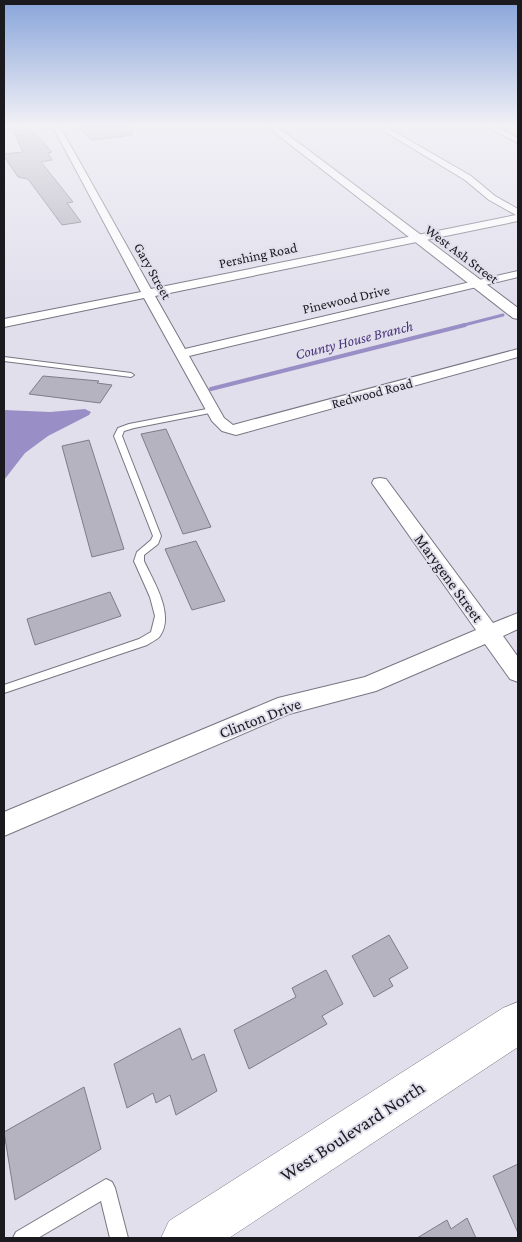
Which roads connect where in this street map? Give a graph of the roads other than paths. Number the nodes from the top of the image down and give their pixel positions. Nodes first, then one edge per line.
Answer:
1 (87, 183) edge
2 (345, 183) edge
3 (474, 183) edge
4 (518, 213) edge
5 (518, 218) edge
6 (417, 238) junction
7 (518, 274) edge
8 (478, 283) junction
9 (148, 293) junction
10 (518, 315) edge
11 (4, 323) edge
12 (518, 353) edge
13 (181, 354) junction
14 (4, 359) edge
15 (131, 375) dead end
16 (212, 410) junction
17 (226, 429) joint
18 (380, 484) dead end
19 (518, 621) edge
20 (489, 633) junction
21 (518, 673) edge
22 (4, 689) edge
23 (4, 824) edge
24 (518, 1023) edge
25 (22, 1238) edge
26 (119, 1238) edge
27 (186, 1238) edge

1 - 9 street, Gary Street
2 - 6 street, West Ash Street
3 - 4 street
5 - 6 street, Pershing Road
6 - 8 street, West Ash Street
6 - 9 street, Pershing Road
7 - 8 street, Pinewood Drive
8 - 10 street, West Ash Street
8 - 13 street, Pinewood Drive
9 - 11 street, Pershing Road
9 - 13 street, Gary Street
12 - 17 street, Redwood Road
13 - 16 street, Gary Street
14 - 15 lane
16 - 17 street, Gary Street
16 - 22 lane
18 - 20 street, Marygene Street
19 - 20 street, Clinton Drive
20 - 21 street, Marygene Street
20 - 23 street, Clinton Drive
24 - 27 main road, West Boulevard North
25 - 26 lane

